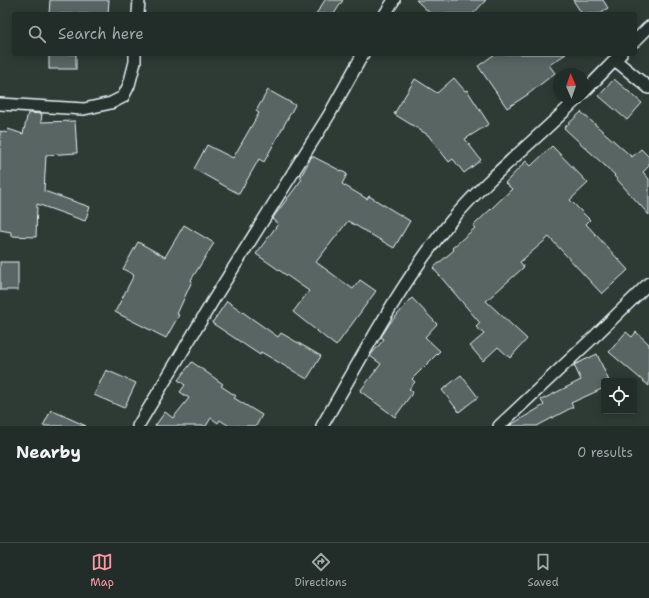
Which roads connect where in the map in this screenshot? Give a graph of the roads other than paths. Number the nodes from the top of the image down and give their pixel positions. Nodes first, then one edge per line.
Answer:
1 (139, 0) edge
2 (394, 0) edge
3 (138, 12) edge
4 (386, 12) edge
5 (649, 27) edge
6 (637, 39) edge
7 (135, 56) edge
8 (362, 56) edge
9 (618, 57) edge
10 (589, 86) edge
11 (649, 88) edge
12 (0, 104) edge
13 (572, 104) edge
14 (649, 283) edge
15 (138, 426) edge
16 (322, 426) edge
17 (499, 426) edge

1 - 3 street
2 - 4 street
5 - 6 street
7 - 12 street
8 - 15 street
9 - 10 street
9 - 11 street
13 - 16 street
14 - 17 street

